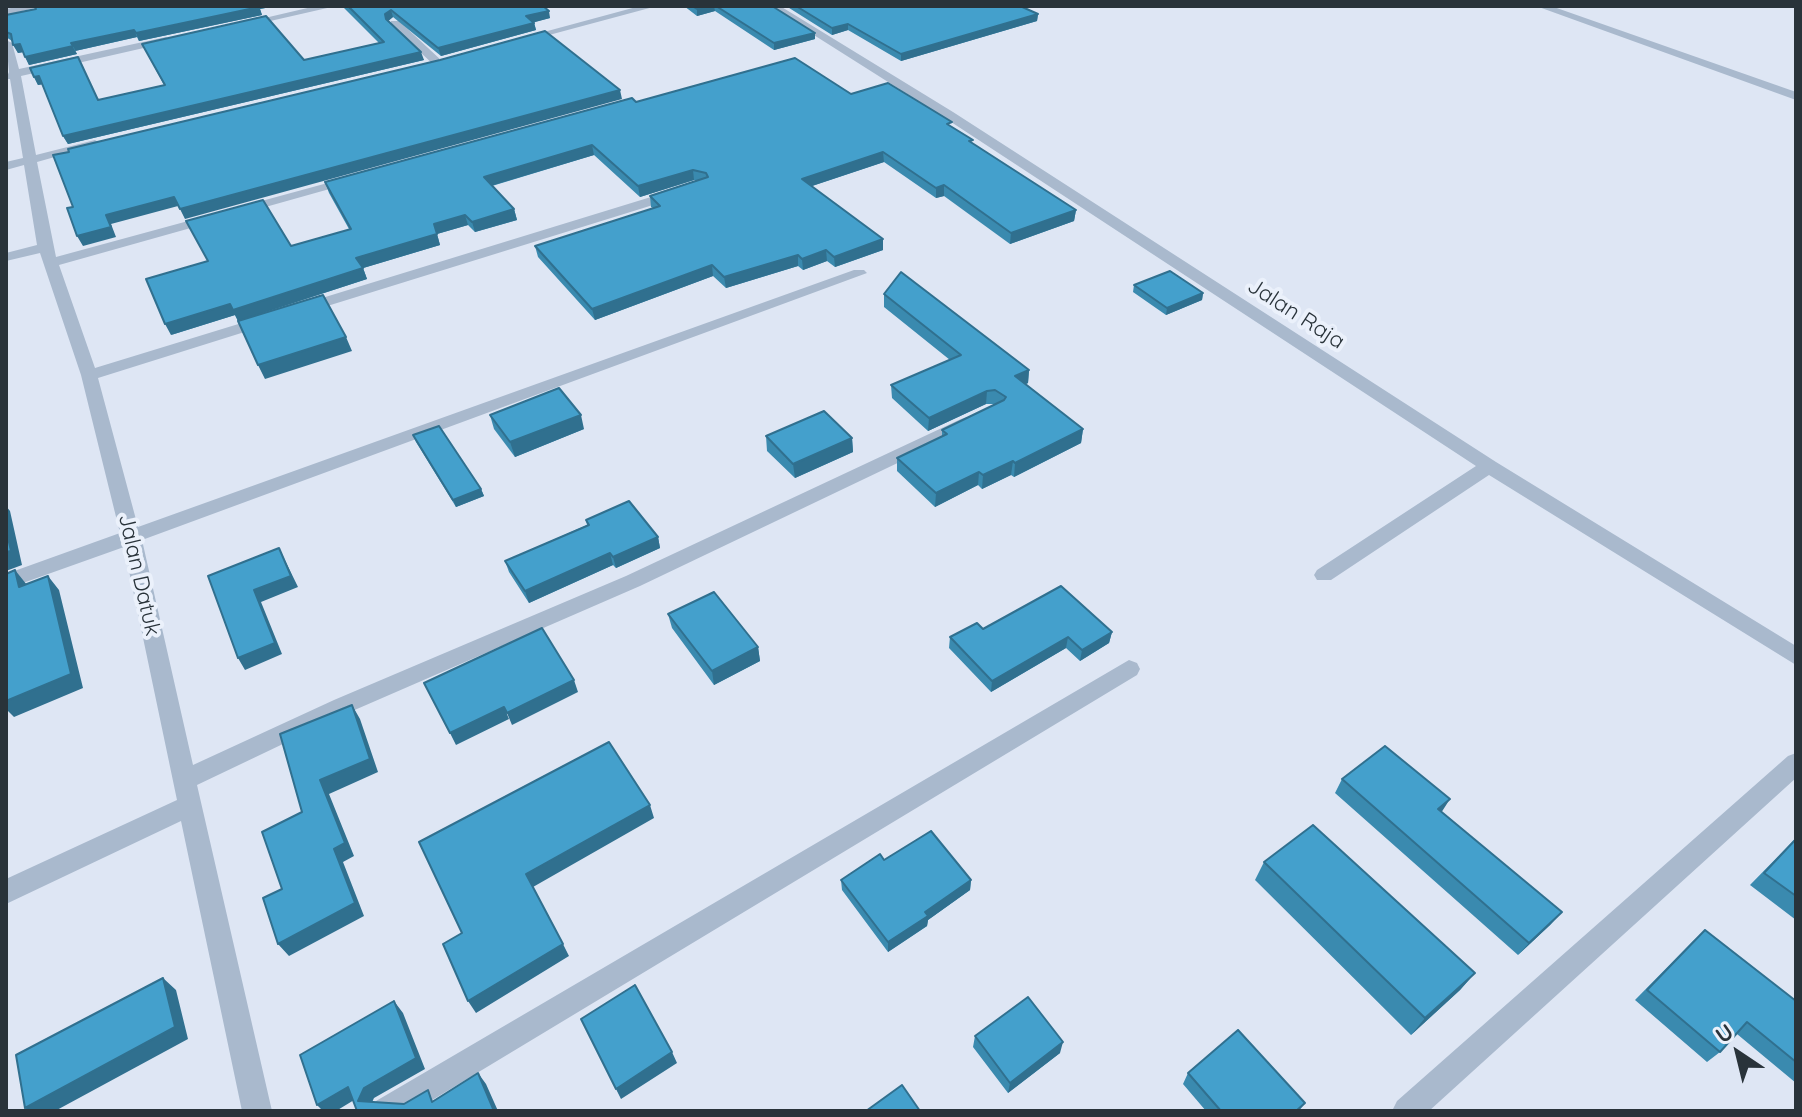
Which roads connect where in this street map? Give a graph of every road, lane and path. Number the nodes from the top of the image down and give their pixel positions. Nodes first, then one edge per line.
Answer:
1 (38, 6) edge
2 (331, 6) edge
3 (652, 6) edge
4 (773, 6) edge
5 (1541, 6) edge
6 (6, 12) edge
7 (395, 23) edge
8 (225, 28) edge
9 (180, 37) edge
10 (515, 41) edge
11 (6, 43) edge
12 (437, 63) edge
13 (11, 75) edge
14 (1796, 96) edge
15 (108, 141) edge
16 (30, 160) junction
17 (6, 166) edge
18 (368, 176) edge
19 (700, 186) edge
20 (45, 247) junction
21 (6, 257) edge
22 (51, 263) junction
23 (859, 273) dead end
24 (89, 375) junction
25 (993, 411) edge
26 (1481, 472) junction
27 (131, 536) junction
28 (1324, 575) dead end
29 (6, 582) edge
30 (1796, 657) edge
31 (1129, 669) dead end
32 (1796, 763) edge
33 (184, 780) junction
34 (190, 805) junction
35 (6, 892) edge
36 (257, 1111) edge
37 (386, 1111) edge
38 (1407, 1111) edge

1 - 6 street
2 - 8 street
3 - 10 street
4 - 26 street, Jalan Raja
5 - 14 street
7 - 12 street
9 - 13 street
11 - 13 street, Jalan Datuk
13 - 16 street, Jalan Datuk
15 - 16 street
16 - 17 street
16 - 20 street, Jalan Datuk
18 - 22 street
19 - 24 street
20 - 21 street
20 - 22 street, Jalan Datuk
22 - 24 street, Jalan Datuk
23 - 27 street
24 - 27 street, Jalan Datuk
25 - 33 street
26 - 28 street
26 - 30 street, Jalan Raja
27 - 29 street
27 - 33 street, Jalan Datuk
31 - 37 street
32 - 38 street
33 - 34 street, Jalan Datuk
34 - 35 street
34 - 36 street, Jalan Datuk

